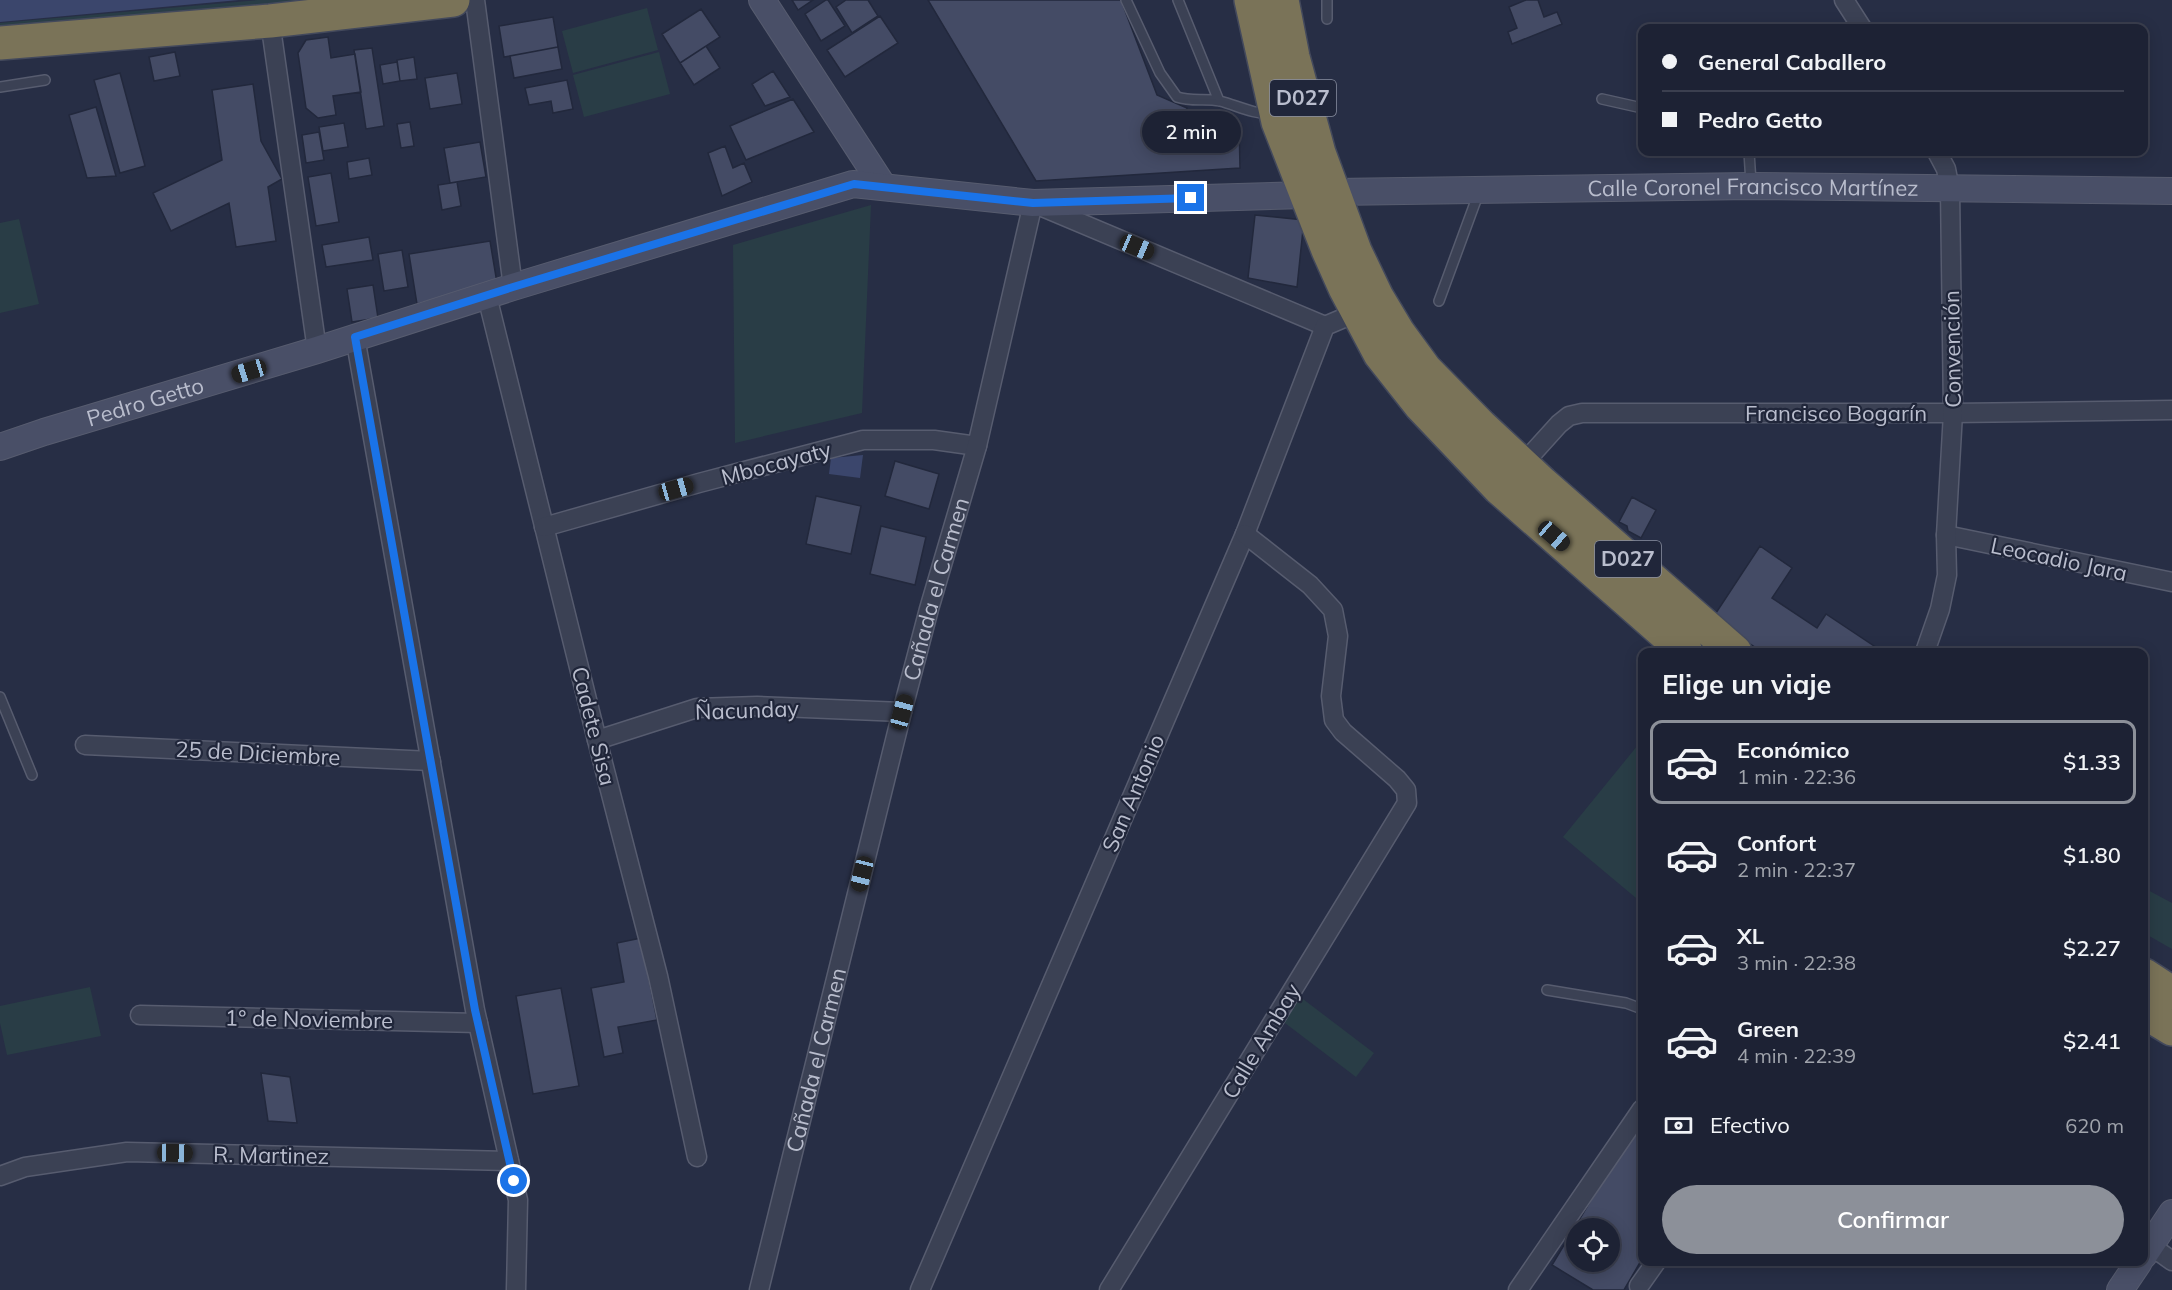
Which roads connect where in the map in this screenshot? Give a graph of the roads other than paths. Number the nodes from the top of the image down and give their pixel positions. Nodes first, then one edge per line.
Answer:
1 (453, 0) edge
2 (475, 0) edge
3 (762, 0) edge
4 (1126, 0) edge
5 (1178, 0) edge
6 (1251, 0) edge
7 (1282, 0) edge
8 (1327, 0) edge
9 (1844, 0) edge
10 (1327, 19) dead end
11 (270, 21) junction
12 (1859, 24) edge
13 (0, 43) edge
14 (45, 80) dead end
15 (0, 87) edge
16 (1602, 99) dead end
17 (1219, 101) junction
18 (1638, 107) edge
19 (1277, 114) junction
20 (1749, 156) edge
21 (1939, 156) edge
22 (883, 186) junction
23 (1751, 186) junction
24 (1950, 189) junction
25 (1479, 190) junction
26 (2172, 191) edge
27 (1320, 194) junction
28 (1033, 203) junction
29 (513, 287) junction
30 (487, 296) junction
31 (1439, 301) dead end
32 (1358, 312) junction
33 (1325, 326) junction
34 (355, 337) junction
35 (317, 350) junction
36 (2172, 410) edge
37 (1953, 413) junction
38 (977, 446) junction
39 (0, 447) edge
40 (1522, 465) junction
41 (544, 527) junction
42 (1245, 534) junction
43 (1946, 535) junction
44 (2172, 582) edge
45 (1681, 648) edge
46 (1730, 648) edge
47 (1926, 648) edge
48 (0, 697) edge
49 (902, 712) junction
50 (597, 740) junction
51 (85, 745) dead end
52 (431, 761) junction
53 (32, 775) dead end
54 (2148, 982) edge
55 (1547, 990) dead end
56 (1638, 1008) edge
57 (2165, 1014) edge
58 (140, 1016) dead end
59 (478, 1023) junction
60 (1638, 1116) edge
61 (697, 1157) dead end
62 (509, 1161) junction
63 (0, 1176) edge
64 (2172, 1213) edge
65 (2148, 1246) edge
66 (2148, 1252) edge
67 (2172, 1261) edge
68 (1653, 1266) edge
69 (2135, 1266) edge
70 (1639, 1286) dead end
71 (516, 1290) edge
72 (759, 1290) edge
73 (920, 1290) edge
74 (1109, 1290) edge
75 (1518, 1290) edge
76 (2120, 1290) edge

1 - 11 highway
2 - 29 street
3 - 22 street
4 - 17 lane
5 - 17 lane
6 - 19 highway, D027
7 - 27 highway, D027
8 - 10 lane
9 - 12 street
11 - 13 highway
11 - 35 street
14 - 15 lane
16 - 18 lane
17 - 19 lane
19 - 27 highway, D027
20 - 23 lane
21 - 24 street, Convención
22 - 28 street, Pedro Getto
22 - 29 street, Pedro Getto
23 - 24 street, Calle Coronel Francisco Martínez
23 - 25 street, Calle Coronel Francisco Martínez
24 - 26 street, Calle Coronel Francisco Martínez
24 - 37 street, Convención
25 - 27 street, Calle Coronel Francisco Martínez
25 - 31 lane
27 - 28 street, Pedro Getto
27 - 32 highway, D027
27 - 40 highway, D027
28 - 33 street
28 - 38 street, Cañada el Carmen
29 - 30 street, Pedro Getto
30 - 34 street, Pedro Getto
30 - 41 street, Cadete Sisa
32 - 33 street
32 - 45 highway, D027
33 - 42 street, San Antonio
34 - 35 street, Pedro Getto
34 - 52 street
35 - 39 street, Pedro Getto
36 - 37 street, Francisco Bogarín
37 - 40 street, Francisco Bogarín
37 - 43 street, Convención
38 - 41 street, Mbocayaty
38 - 49 street, Cañada el Carmen
40 - 46 highway, D027
41 - 50 street, Cadete Sisa
42 - 73 street, San Antonio
42 - 74 street, Calle Ambay
43 - 44 street, Leocadio Jara
43 - 47 street, Convención
48 - 53 lane
49 - 50 street, Ñacunday
49 - 72 street, Cañada el Carmen
50 - 61 street, Cadete Sisa
51 - 52 street, 25 de Diciembre
52 - 59 street
54 - 57 highway
55 - 56 lane
58 - 59 street, 1° de Noviembre
59 - 62 street
60 - 75 street
62 - 63 street, R. Martinez
62 - 71 street
64 - 65 street
66 - 67 street
68 - 70 street
69 - 76 street

